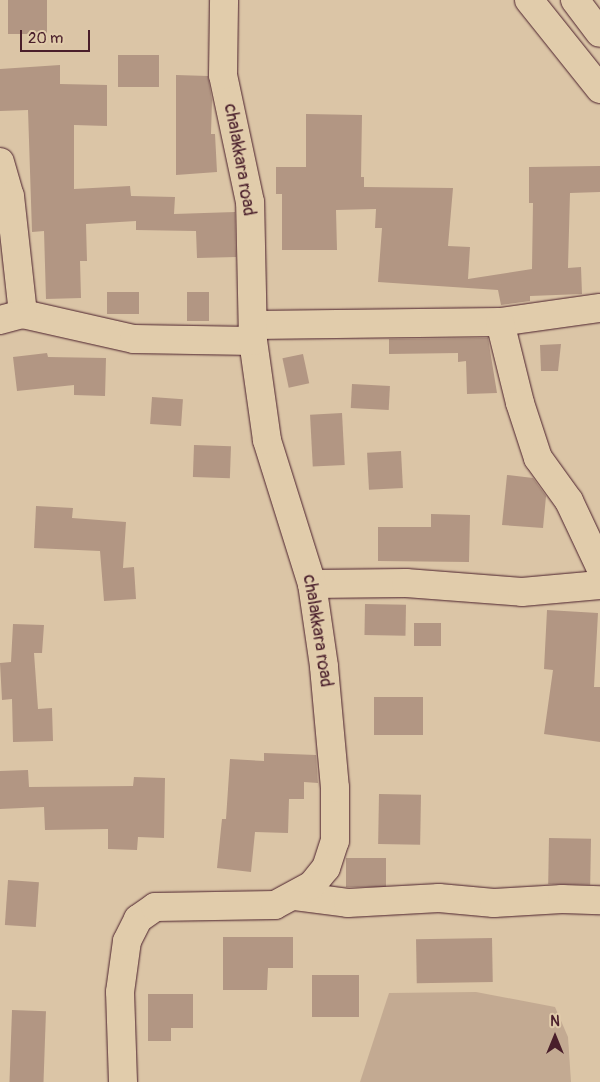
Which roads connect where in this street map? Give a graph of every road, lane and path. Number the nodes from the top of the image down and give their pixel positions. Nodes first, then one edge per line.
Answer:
1 (224, 0) edge
2 (529, 0) edge
3 (576, 0) edge
4 (600, 33) edge
5 (600, 89) edge
6 (0, 162) edge
7 (600, 308) edge
8 (12, 317) edge
9 (500, 322) junction
10 (254, 333) junction
11 (600, 567) edge
12 (312, 584) junction
13 (600, 585) edge
14 (295, 896) junction
15 (600, 900) edge
16 (123, 1082) edge

1 - 10 main road, chalakkara road
2 - 5 main road
3 - 4 main road
6 - 8 main road
7 - 9 main road
8 - 10 main road
9 - 10 main road
9 - 11 main road
10 - 12 main road, chalakkara road
12 - 13 main road
12 - 14 main road, chalakkara road
14 - 15 main road
14 - 16 main road, chalakkara road

